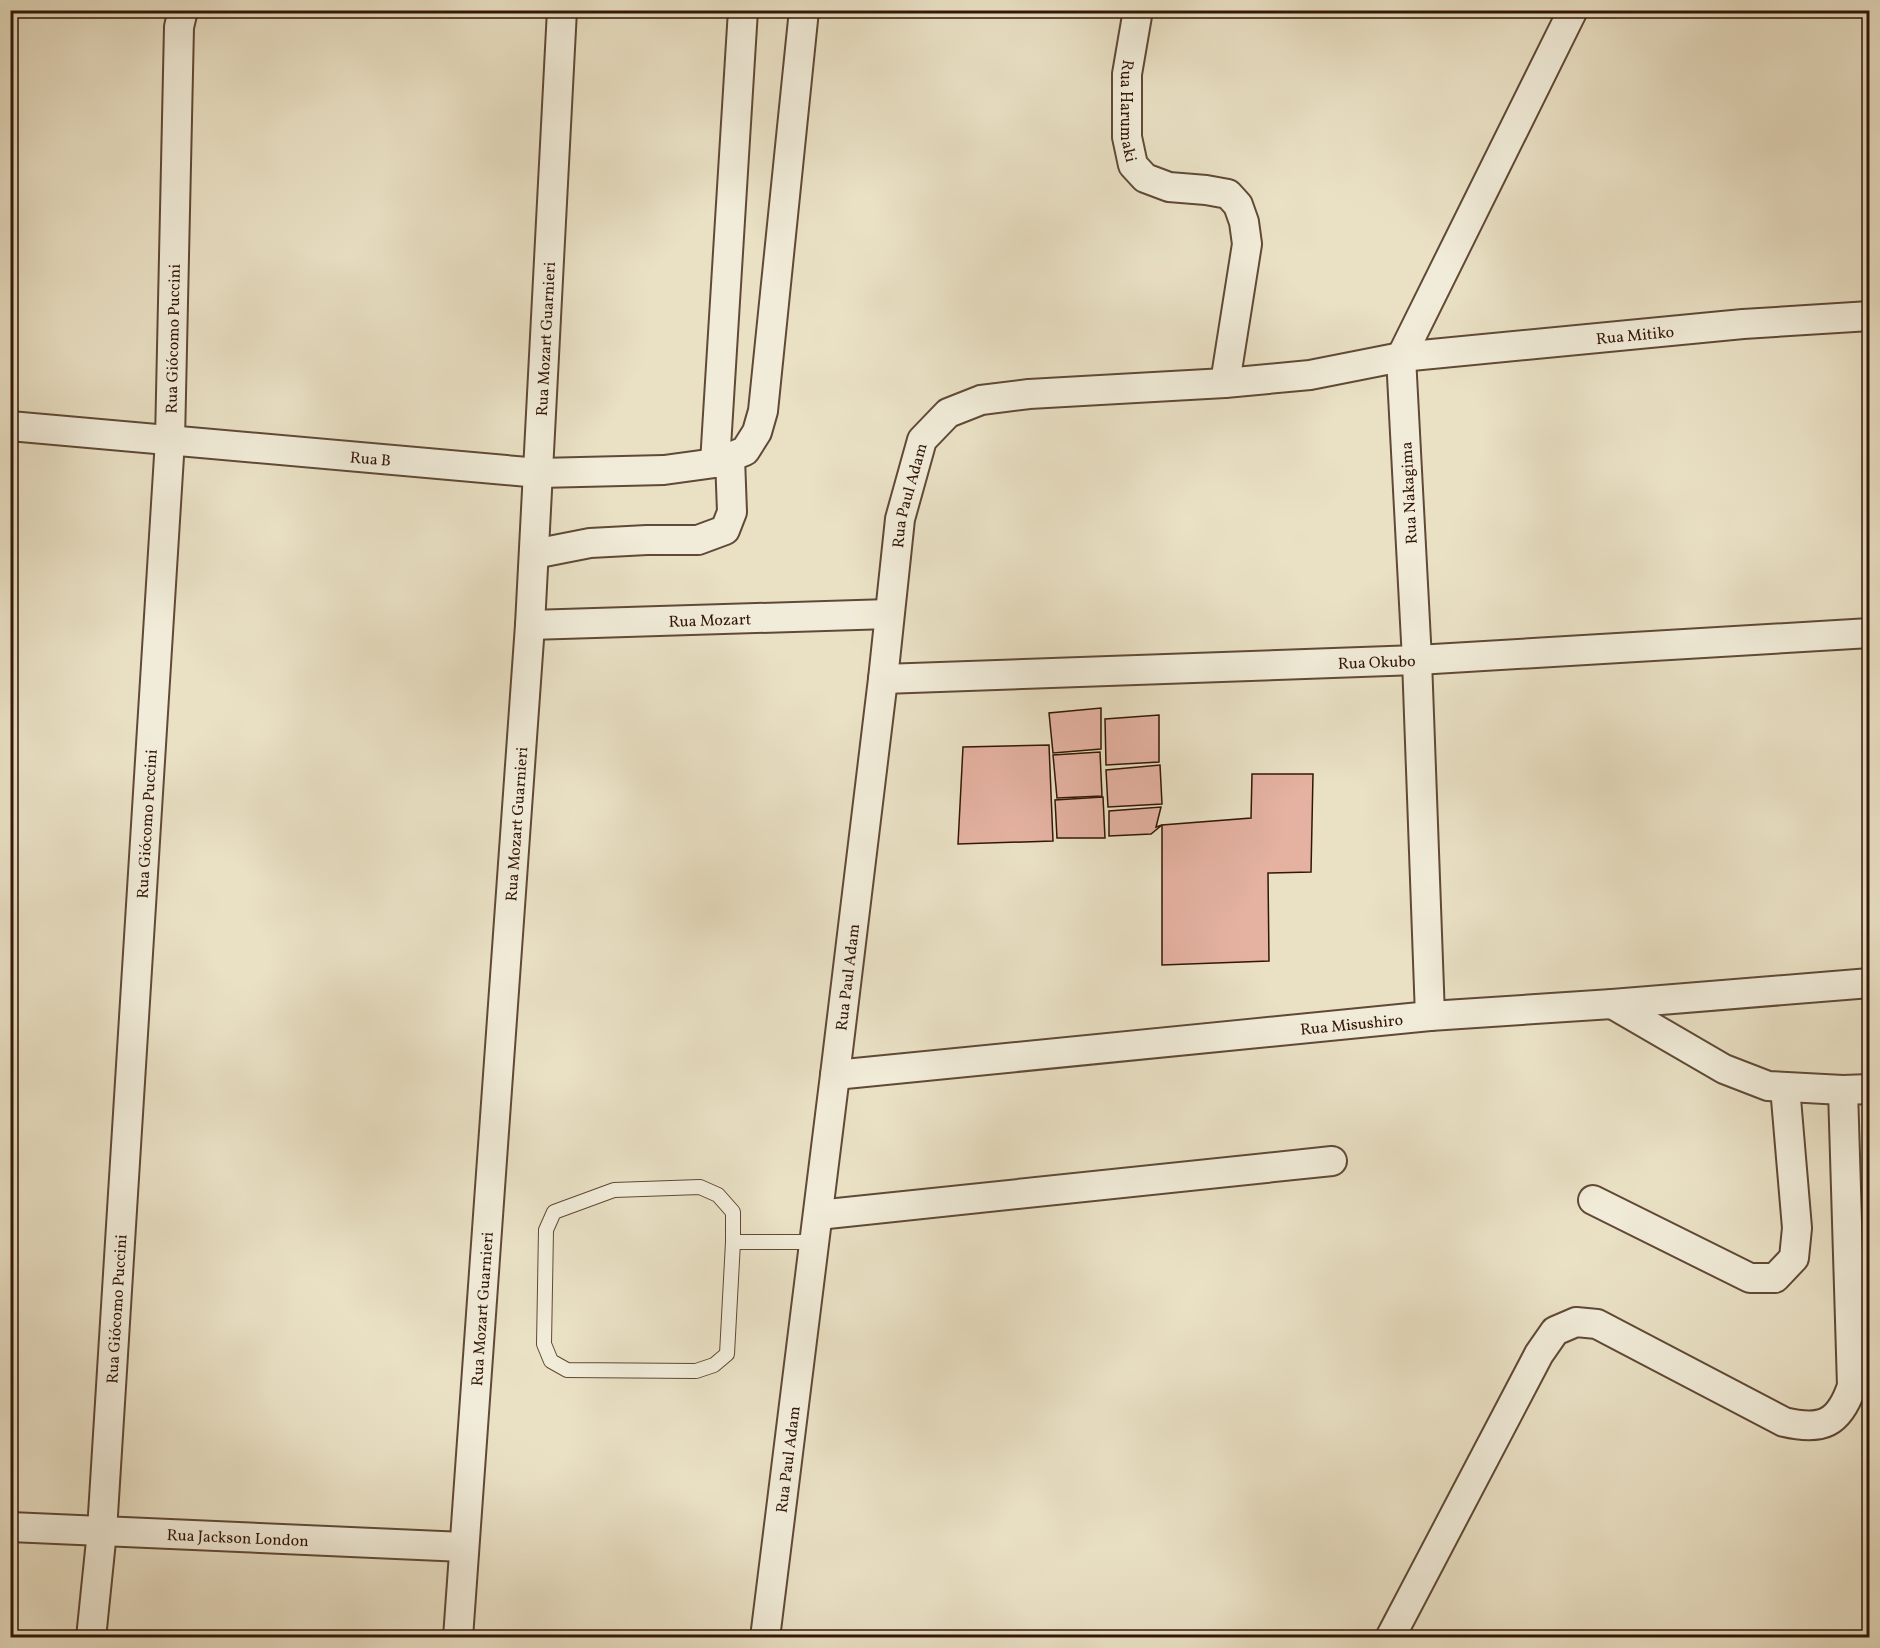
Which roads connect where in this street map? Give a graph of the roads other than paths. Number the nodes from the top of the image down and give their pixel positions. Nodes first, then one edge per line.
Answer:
1 (183, 10) edge
2 (562, 10) edge
3 (743, 10) edge
4 (804, 10) edge
5 (1138, 10) edge
6 (1573, 10) edge
7 (1869, 316) edge
8 (1401, 357) junction
9 (1225, 382) junction
10 (10, 426) edge
11 (170, 440) junction
12 (723, 460) junction
13 (539, 473) junction
14 (534, 554) junction
15 (889, 614) junction
16 (530, 625) junction
17 (1869, 633) edge
18 (1417, 660) junction
19 (883, 679) junction
20 (1869, 983) edge
21 (1612, 1004) junction
22 (1430, 1016) junction
23 (835, 1075) junction
24 (1785, 1087) junction
25 (1856, 1090) edge
26 (1332, 1161) dead end
27 (1593, 1200) dead end
28 (816, 1228) junction
29 (733, 1242) junction
30 (10, 1527) edge
31 (102, 1531) junction
32 (465, 1547) junction
33 (91, 1638) edge
34 (459, 1638) edge
35 (765, 1638) edge
36 (1390, 1638) edge

1 - 11 street, Rua Giócomo Puccini
2 - 13 street, Rua Mozart Guarnieri
3 - 12 street
4 - 12 street
5 - 9 street, Rua Harumaki
6 - 8 street, Rua Nakagima
7 - 8 street, Rua Mitiko
8 - 9 street
8 - 18 street, Rua Nakagima
9 - 15 street, Rua Paul Adam
10 - 11 street, Rua B
11 - 13 street, Rua B
11 - 31 street, Rua Giócomo Puccini
12 - 13 street, Rua B
12 - 14 street
13 - 14 street, Rua Mozart Guarnieri
14 - 16 street, Rua Mozart Guarnieri
15 - 16 street, Rua Mozart
15 - 19 street, Rua Paul Adam
16 - 32 street, Rua Mozart Guarnieri
17 - 18 street, Rua Okubo
18 - 19 street, Rua Okubo
18 - 22 street, Rua Nakagima
19 - 23 street, Rua Paul Adam
20 - 21 street, Rua Misushiro
21 - 22 street, Rua Misushiro
21 - 24 street
22 - 23 street, Rua Misushiro
23 - 28 street, Rua Paul Adam
24 - 25 street
24 - 27 street
25 - 36 street
26 - 28 street
28 - 29 lane
28 - 35 street, Rua Paul Adam
29 - 29 lane
30 - 31 street, Rua Jackson London
31 - 32 street, Rua Jackson London
31 - 33 street, Rua Giócomo Puccini
32 - 34 street, Rua Mozart Guarnieri

